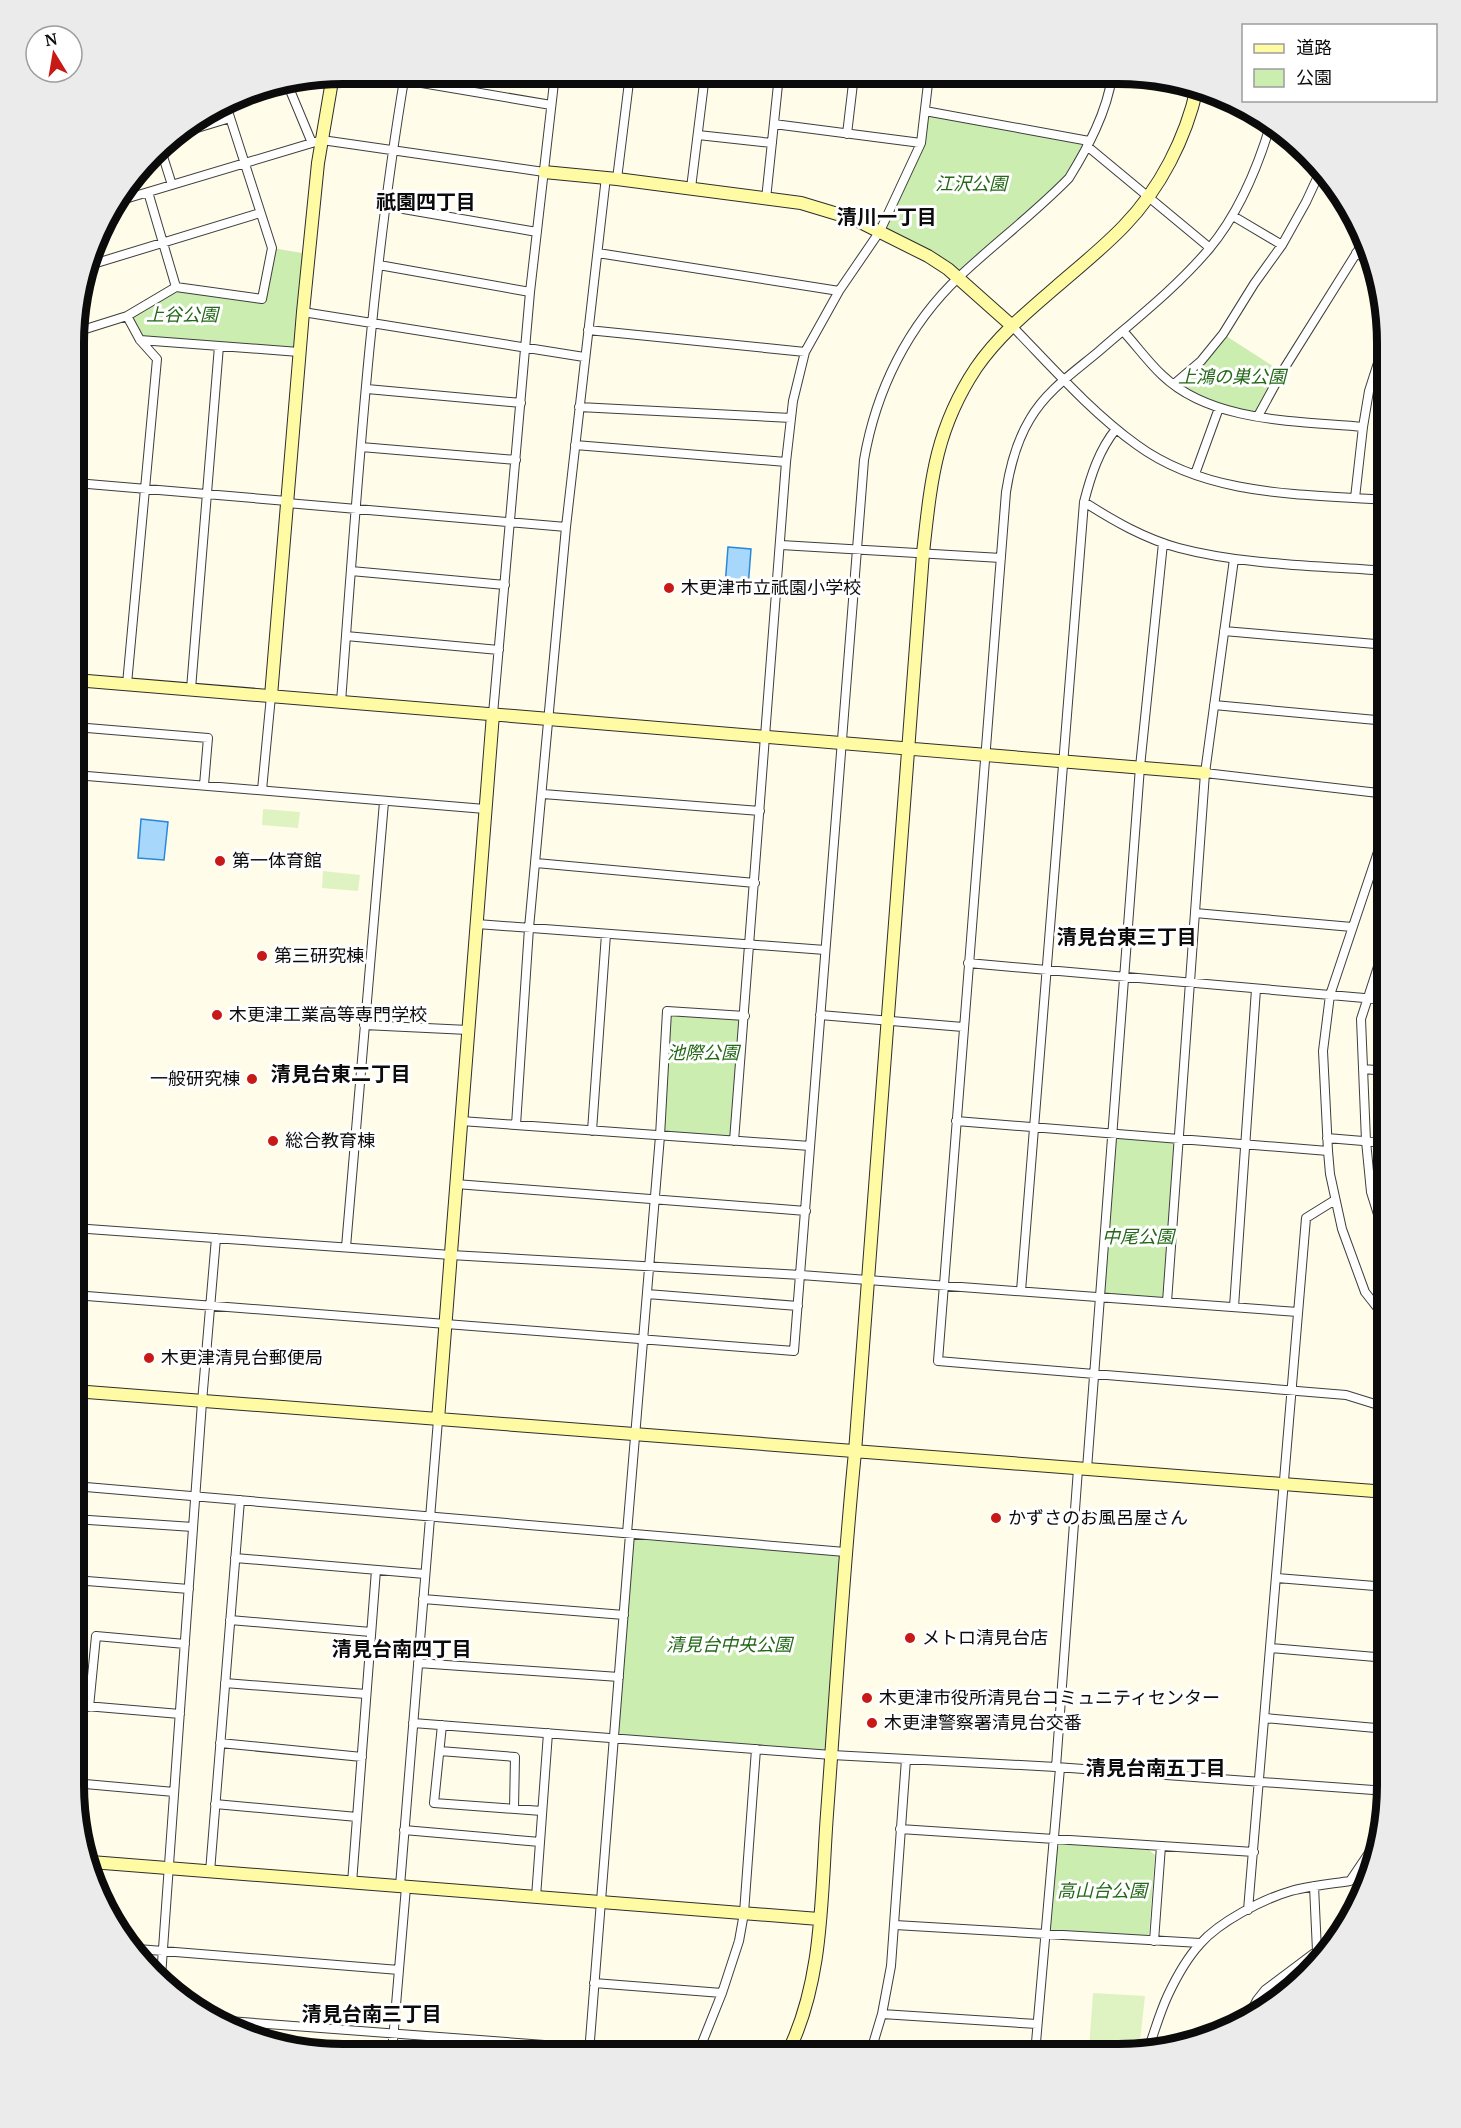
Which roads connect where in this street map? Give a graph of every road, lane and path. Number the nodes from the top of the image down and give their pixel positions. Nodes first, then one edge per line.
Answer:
1 (403, 84) edge
2 (441, 84) edge
3 (554, 84) edge
4 (628, 84) edge
5 (704, 84) edge
6 (778, 84) edge
7 (853, 84) edge
8 (928, 84) edge
9 (1110, 84) edge
10 (331, 85) edge
11 (290, 89) edge
12 (1196, 96) edge
13 (551, 105) junction
14 (228, 111) edge
15 (925, 111) junction
16 (230, 118) junction
17 (774, 124) junction
18 (201, 127) edge
19 (1268, 132) edge
20 (847, 134) junction
21 (698, 135) junction
22 (317, 141) junction
23 (772, 143) junction
24 (921, 143) junction
25 (1088, 144) junction
26 (392, 149) junction
27 (163, 157) edge
28 (243, 163) junction
29 (544, 172) junction
30 (1317, 177) edge
31 (612, 178) junction
32 (172, 185) junction
33 (691, 188) junction
34 (148, 192) junction
35 (129, 198) edge
36 (1148, 198) junction
37 (766, 199) junction
38 (386, 206) junction
39 (260, 213) junction
40 (1233, 216) junction
41 (880, 231) junction
42 (537, 232) junction
43 (163, 242) junction
44 (1282, 245) junction
45 (1210, 248) junction
46 (1359, 249) edge
47 (598, 253) junction
48 (1356, 253) junction
49 (1362, 256) edge
50 (97, 263) edge
51 (379, 265) junction
52 (959, 277) junction
53 (177, 287) junction
54 (839, 291) junction
55 (530, 292) junction
56 (303, 312) junction
57 (127, 316) junction
58 (373, 323) junction
59 (1011, 325) junction
60 (85, 329) edge
61 (588, 330) junction
62 (1123, 331) junction
63 (140, 340) junction
64 (159, 341) junction
65 (219, 346) junction
66 (525, 348) junction
67 (299, 352) junction
68 (805, 352) junction
69 (585, 357) junction
70 (157, 359) junction
71 (1377, 366) edge
72 (1065, 379) junction
73 (1174, 384) junction
74 (367, 389) junction
75 (521, 403) junction
76 (579, 407) junction
77 (1219, 408) junction
78 (1258, 416) junction
79 (791, 418) junction
80 (1363, 427) junction
81 (1116, 429) junction
82 (575, 445) junction
83 (361, 447) junction
84 (516, 460) junction
85 (786, 462) junction
86 (1195, 474) junction
87 (84, 484) edge
88 (144, 488) junction
89 (207, 493) junction
90 (1355, 498) junction
91 (1377, 499) edge
92 (287, 502) junction
93 (1084, 502) junction
94 (356, 509) junction
95 (511, 522) junction
96 (566, 527) junction
97 (1163, 543) junction
98 (781, 545) junction
99 (857, 550) junction
100 (923, 553) junction
101 (1001, 558) junction
102 (1234, 559) junction
103 (1377, 570) edge
104 (351, 571) junction
105 (505, 585) junction
106 (1224, 631) junction
107 (346, 636) junction
108 (1377, 644) edge
109 (499, 650) junction
110 (84, 681) edge
111 (127, 684) junction
112 (191, 689) junction
113 (271, 696) junction
114 (341, 702) junction
115 (1214, 705) junction
116 (493, 714) junction
117 (550, 719) junction
118 (1377, 720) edge
119 (84, 728) edge
120 (766, 736) junction
121 (840, 743) junction
122 (909, 748) junction
123 (985, 754) junction
124 (1063, 761) junction
125 (1140, 767) junction
126 (1205, 772) junction
127 (84, 777) edge
128 (204, 785) junction
129 (262, 790) junction
130 (1377, 793) edge
131 (543, 794) junction
132 (384, 802) junction
133 (486, 809) junction
134 (760, 811) junction
135 (1377, 854) edge
136 (536, 863) junction
137 (755, 883) junction
138 (1195, 913) junction
139 (477, 924) junction
140 (1352, 927) junction
141 (530, 928) junction
142 (606, 934) junction
143 (750, 944) junction
144 (825, 950) junction
145 (968, 963) junction
146 (1047, 970) junction
147 (1377, 972) edge
148 (1124, 977) junction
149 (1190, 983) junction
150 (1256, 989) junction
151 (1330, 995) junction
152 (1368, 999) junction
153 (1377, 999) edge
154 (820, 1015) junction
155 (745, 1016) junction
156 (888, 1021) junction
157 (364, 1025) junction
158 (963, 1027) junction
159 (468, 1030) junction
160 (1363, 1069) junction
161 (1377, 1070) edge
162 (461, 1121) junction
163 (956, 1121) junction
164 (516, 1125) junction
165 (1034, 1127) junction
166 (592, 1131) junction
167 (1113, 1133) junction
168 (660, 1136) junction
169 (1179, 1138) junction
170 (1327, 1138) junction
171 (734, 1141) junction
172 (1366, 1141) junction
173 (1377, 1142) edge
174 (1245, 1143) junction
175 (810, 1146) junction
176 (1328, 1151) junction
177 (456, 1184) junction
178 (654, 1199) junction
179 (1335, 1200) junction
180 (1377, 1209) edge
181 (806, 1211) junction
182 (84, 1229) edge
183 (216, 1238) junction
184 (346, 1247) junction
185 (451, 1256) junction
186 (649, 1266) junction
187 (801, 1275) junction
188 (868, 1279) junction
189 (944, 1285) junction
190 (1021, 1291) junction
191 (646, 1294) junction
192 (84, 1296) edge
193 (1100, 1297) junction
194 (1167, 1302) junction
195 (210, 1306) junction
196 (798, 1306) junction
197 (1234, 1307) junction
198 (1377, 1307) edge
199 (1298, 1312) junction
200 (445, 1324) junction
201 (643, 1339) junction
202 (1094, 1374) junction
203 (1292, 1391) junction
204 (84, 1392) edge
205 (202, 1402) junction
206 (1377, 1405) edge
207 (438, 1420) junction
208 (634, 1434) junction
209 (855, 1452) junction
210 (1083, 1469) junction
211 (1285, 1484) junction
212 (84, 1487) edge
213 (1377, 1491) edge
214 (196, 1496) junction
215 (240, 1500) junction
216 (430, 1516) junction
217 (84, 1520) edge
218 (194, 1527) junction
219 (628, 1534) junction
220 (845, 1552) junction
221 (235, 1558) junction
222 (376, 1570) junction
223 (425, 1575) junction
224 (1277, 1578) junction
225 (84, 1581) edge
226 (1377, 1586) edge
227 (189, 1589) junction
228 (423, 1599) junction
229 (624, 1615) junction
230 (230, 1620) junction
231 (371, 1632) junction
232 (185, 1644) junction
233 (1271, 1648) junction
234 (1377, 1657) edge
235 (418, 1663) junction
236 (619, 1677) junction
237 (225, 1683) junction
238 (366, 1694) junction
239 (84, 1707) edge
240 (89, 1707) junction
241 (180, 1714) junction
242 (1265, 1718) junction
243 (413, 1723) junction
244 (442, 1725) junction
245 (1377, 1728) edge
246 (548, 1734) junction
247 (614, 1738) junction
248 (220, 1743) junction
249 (756, 1749) junction
250 (440, 1751) junction
251 (832, 1755) junction
252 (362, 1757) junction
253 (906, 1759) junction
254 (1058, 1768) junction
255 (1260, 1782) junction
256 (84, 1784) edge
257 (1377, 1790) edge
258 (174, 1791) junction
259 (215, 1804) junction
260 (514, 1809) junction
261 (542, 1811) junction
262 (357, 1817) junction
263 (900, 1829) junction
264 (404, 1830) junction
265 (1053, 1840) junction
266 (540, 1842) junction
267 (1161, 1846) junction
268 (1254, 1852) junction
269 (1367, 1856) edge
270 (96, 1862) edge
271 (169, 1868) junction
272 (210, 1872) junction
273 (352, 1883) junction
274 (1314, 1886) junction
275 (403, 1887) junction
276 (536, 1897) junction
277 (601, 1902) junction
278 (1248, 1910) junction
279 (744, 1913) junction
280 (819, 1919) junction
281 (895, 1925) junction
282 (1045, 1934) junction
283 (1154, 1941) junction
284 (1200, 1944) junction
285 (142, 1949) edge
286 (163, 1951) junction
287 (162, 1970) edge
288 (399, 1970) junction
289 (594, 1983) junction
290 (722, 1993) junction
291 (1255, 2005) edge
292 (882, 2014) junction
293 (239, 2022) edge
294 (1037, 2024) junction
295 (394, 2034) junction
296 (1151, 2042) edge
297 (393, 2044) edge
298 (509, 2044) edge
299 (590, 2044) edge
300 (702, 2044) edge
301 (792, 2044) edge
302 (873, 2044) edge
303 (1036, 2044) edge

1 - 26 street
2 - 13 street
3 - 13 street
4 - 31 street
5 - 21 street
6 - 17 street
7 - 20 street
8 - 15 street
9 - 25 street
10 - 22 street
11 - 22 street
12 - 36 street
13 - 29 street
14 - 16 street
15 - 24 street
15 - 25 street
16 - 18 street
16 - 28 street
17 - 20 street
17 - 23 street
19 - 40 street
20 - 24 street
21 - 23 street
21 - 33 street
22 - 26 street
22 - 28 street
22 - 56 street
23 - 37 street
24 - 41 street
25 - 36 street
25 - 52 street
26 - 29 street
26 - 38 street
27 - 32 street
28 - 32 street
28 - 39 street
29 - 31 street
29 - 42 street
30 - 44 street
31 - 33 street
31 - 47 street
32 - 34 street
33 - 37 street
34 - 35 street
34 - 43 street
36 - 45 street
36 - 59 street
37 - 41 street
38 - 42 street
38 - 51 street
39 - 43 street
39 - 53 street
40 - 44 street
40 - 45 street
41 - 52 street
41 - 54 street
42 - 55 street
43 - 50 street
43 - 53 street
44 - 73 street
45 - 62 street
46 - 48 street
47 - 54 street
47 - 61 street
48 - 49 street
48 - 78 street
51 - 55 street
51 - 58 street
52 - 59 street
52 - 99 street
53 - 57 street
54 - 68 street
55 - 66 street
56 - 58 street
56 - 67 street
57 - 60 street
57 - 63 street
58 - 66 street
58 - 74 street
59 - 72 street
59 - 100 street
61 - 68 street
61 - 69 street
62 - 72 street
62 - 73 street
63 - 64 street
63 - 70 street
64 - 65 street
64 - 70 street
65 - 67 street
65 - 89 street
66 - 69 street
66 - 75 street
67 - 92 street
68 - 79 street
69 - 76 street
70 - 88 street
71 - 80 street
72 - 81 street
72 - 101 street
73 - 77 street
74 - 75 street
74 - 83 street
75 - 84 street
76 - 79 street
76 - 82 street
77 - 78 street
77 - 86 street
78 - 80 street
79 - 85 street
80 - 90 street
81 - 86 street
81 - 93 street
82 - 85 street
82 - 96 street
83 - 84 street
83 - 94 street
84 - 95 street
85 - 98 street
86 - 90 street
87 - 88 street
88 - 89 street
88 - 111 street
89 - 92 street
89 - 112 street
90 - 91 street
92 - 94 street
92 - 113 street
93 - 97 street
93 - 124 street
94 - 95 street
94 - 104 street
95 - 96 street
95 - 105 street
96 - 117 street
97 - 102 street
97 - 125 street
98 - 99 street
98 - 120 street
99 - 100 street
99 - 121 street
100 - 101 street
100 - 122 street
101 - 123 street
102 - 103 street
102 - 106 street
104 - 105 street
104 - 107 street
105 - 109 street
106 - 108 street
106 - 115 street
107 - 109 street
107 - 114 street
109 - 116 street
110 - 111 street
111 - 112 street
112 - 113 street
113 - 114 street
113 - 129 street
114 - 116 street
115 - 118 street
115 - 126 street
116 - 117 street
116 - 133 street
117 - 120 street
117 - 131 street
119 - 128 street
120 - 121 street
120 - 134 street
121 - 122 street
121 - 144 street
122 - 123 street
122 - 156 street
123 - 124 street
123 - 145 street
124 - 125 street
124 - 146 street
125 - 126 street
125 - 148 street
126 - 130 street
126 - 138 street
127 - 128 street
128 - 129 street
129 - 132 street
131 - 134 street
131 - 136 street
132 - 133 street
132 - 157 street
133 - 139 street
134 - 137 street
135 - 140 street
136 - 137 street
136 - 141 street
137 - 143 street
138 - 140 street
138 - 149 street
139 - 141 street
139 - 159 street
140 - 151 street
141 - 142 street
141 - 164 street
142 - 143 street
142 - 166 street
143 - 144 street
143 - 155 street
144 - 154 street
145 - 146 street
145 - 158 street
146 - 148 street
146 - 165 street
147 - 152 street
148 - 149 street
148 - 167 street
149 - 150 street
149 - 169 street
150 - 151 street
150 - 174 street
151 - 152 street
151 - 170 street
152 - 153 street
152 - 160 street
154 - 156 street
154 - 175 street
155 - 168 street
155 - 171 street
156 - 158 street
156 - 188 street
157 - 159 street
157 - 184 street
158 - 163 street
159 - 162 street
160 - 161 street
160 - 172 street
162 - 164 street
162 - 177 street
163 - 165 street
163 - 189 street
164 - 166 street
165 - 167 street
165 - 190 street
166 - 168 street
167 - 169 street
167 - 193 street
168 - 171 street
168 - 178 street
169 - 174 street
169 - 194 street
170 - 172 street
170 - 176 street
171 - 175 street
172 - 173 street
172 - 180 street
174 - 176 street
174 - 197 street
175 - 181 street
176 - 179 street
177 - 178 street
177 - 185 street
178 - 181 street
178 - 186 street
179 - 198 street
179 - 199 street
181 - 187 street
182 - 183 street
183 - 184 street
183 - 195 street
184 - 185 street
185 - 186 street
185 - 200 street
186 - 187 street
186 - 191 street
187 - 188 street
187 - 196 street
188 - 189 street
188 - 209 street
189 - 190 street
189 - 202 street
190 - 193 street
191 - 196 street
191 - 201 street
192 - 195 street
193 - 194 street
193 - 202 street
194 - 197 street
195 - 200 street
195 - 205 street
196 - 201 street
197 - 199 street
199 - 203 street
200 - 201 street
200 - 207 street
201 - 208 street
202 - 203 street
202 - 210 street
203 - 206 street
203 - 211 street
204 - 205 street
205 - 207 street
205 - 214 street
207 - 208 street
207 - 216 street
208 - 209 street
208 - 219 street
209 - 210 street
209 - 220 street
210 - 211 street
210 - 254 street
211 - 213 street
211 - 224 street
212 - 214 street
214 - 215 street
214 - 218 street
215 - 216 street
215 - 221 street
216 - 219 street
216 - 223 street
217 - 218 street
218 - 227 street
219 - 220 street
219 - 229 street
220 - 251 street
221 - 222 street
221 - 230 street
222 - 223 street
222 - 231 street
223 - 228 street
224 - 226 street
224 - 233 street
225 - 227 street
227 - 232 street
228 - 229 street
228 - 235 street
229 - 236 street
230 - 231 street
230 - 237 street
231 - 238 street
232 - 240 street
232 - 241 street
233 - 234 street
233 - 242 street
235 - 236 street
235 - 243 street
236 - 247 street
237 - 238 street
237 - 248 street
238 - 252 street
239 - 240 street
240 - 241 street
241 - 258 street
242 - 245 street
242 - 255 street
243 - 244 street
243 - 264 street
244 - 246 street
244 - 250 street
246 - 247 street
246 - 261 street
247 - 249 street
247 - 277 street
248 - 252 street
248 - 259 street
249 - 251 street
249 - 279 street
250 - 260 street
250 - 260 street
251 - 253 street
251 - 280 street
252 - 262 street
253 - 254 street
253 - 263 street
254 - 255 street
254 - 265 street
255 - 257 street
255 - 268 street
256 - 258 street
258 - 271 street
259 - 262 street
259 - 272 street
260 - 261 street
261 - 266 street
262 - 273 street
263 - 265 street
263 - 281 street
264 - 266 street
264 - 275 street
265 - 267 street
265 - 282 street
266 - 276 street
267 - 268 street
267 - 283 street
268 - 278 street
269 - 274 street
270 - 271 street
271 - 272 street
271 - 286 street
272 - 273 street
273 - 275 street
274 - 278 street
274 - 291 street
275 - 276 street
275 - 288 street
276 - 277 street
277 - 279 street
277 - 289 street
278 - 284 street
279 - 280 street
279 - 290 street
280 - 301 street
281 - 282 street
281 - 292 street
282 - 283 street
282 - 294 street
283 - 284 street
284 - 296 street
285 - 286 street
286 - 287 street
286 - 288 street
288 - 295 street
289 - 290 street
289 - 299 street
290 - 300 street
292 - 294 street
292 - 302 street
293 - 295 street
294 - 303 street
295 - 297 street
295 - 298 street

